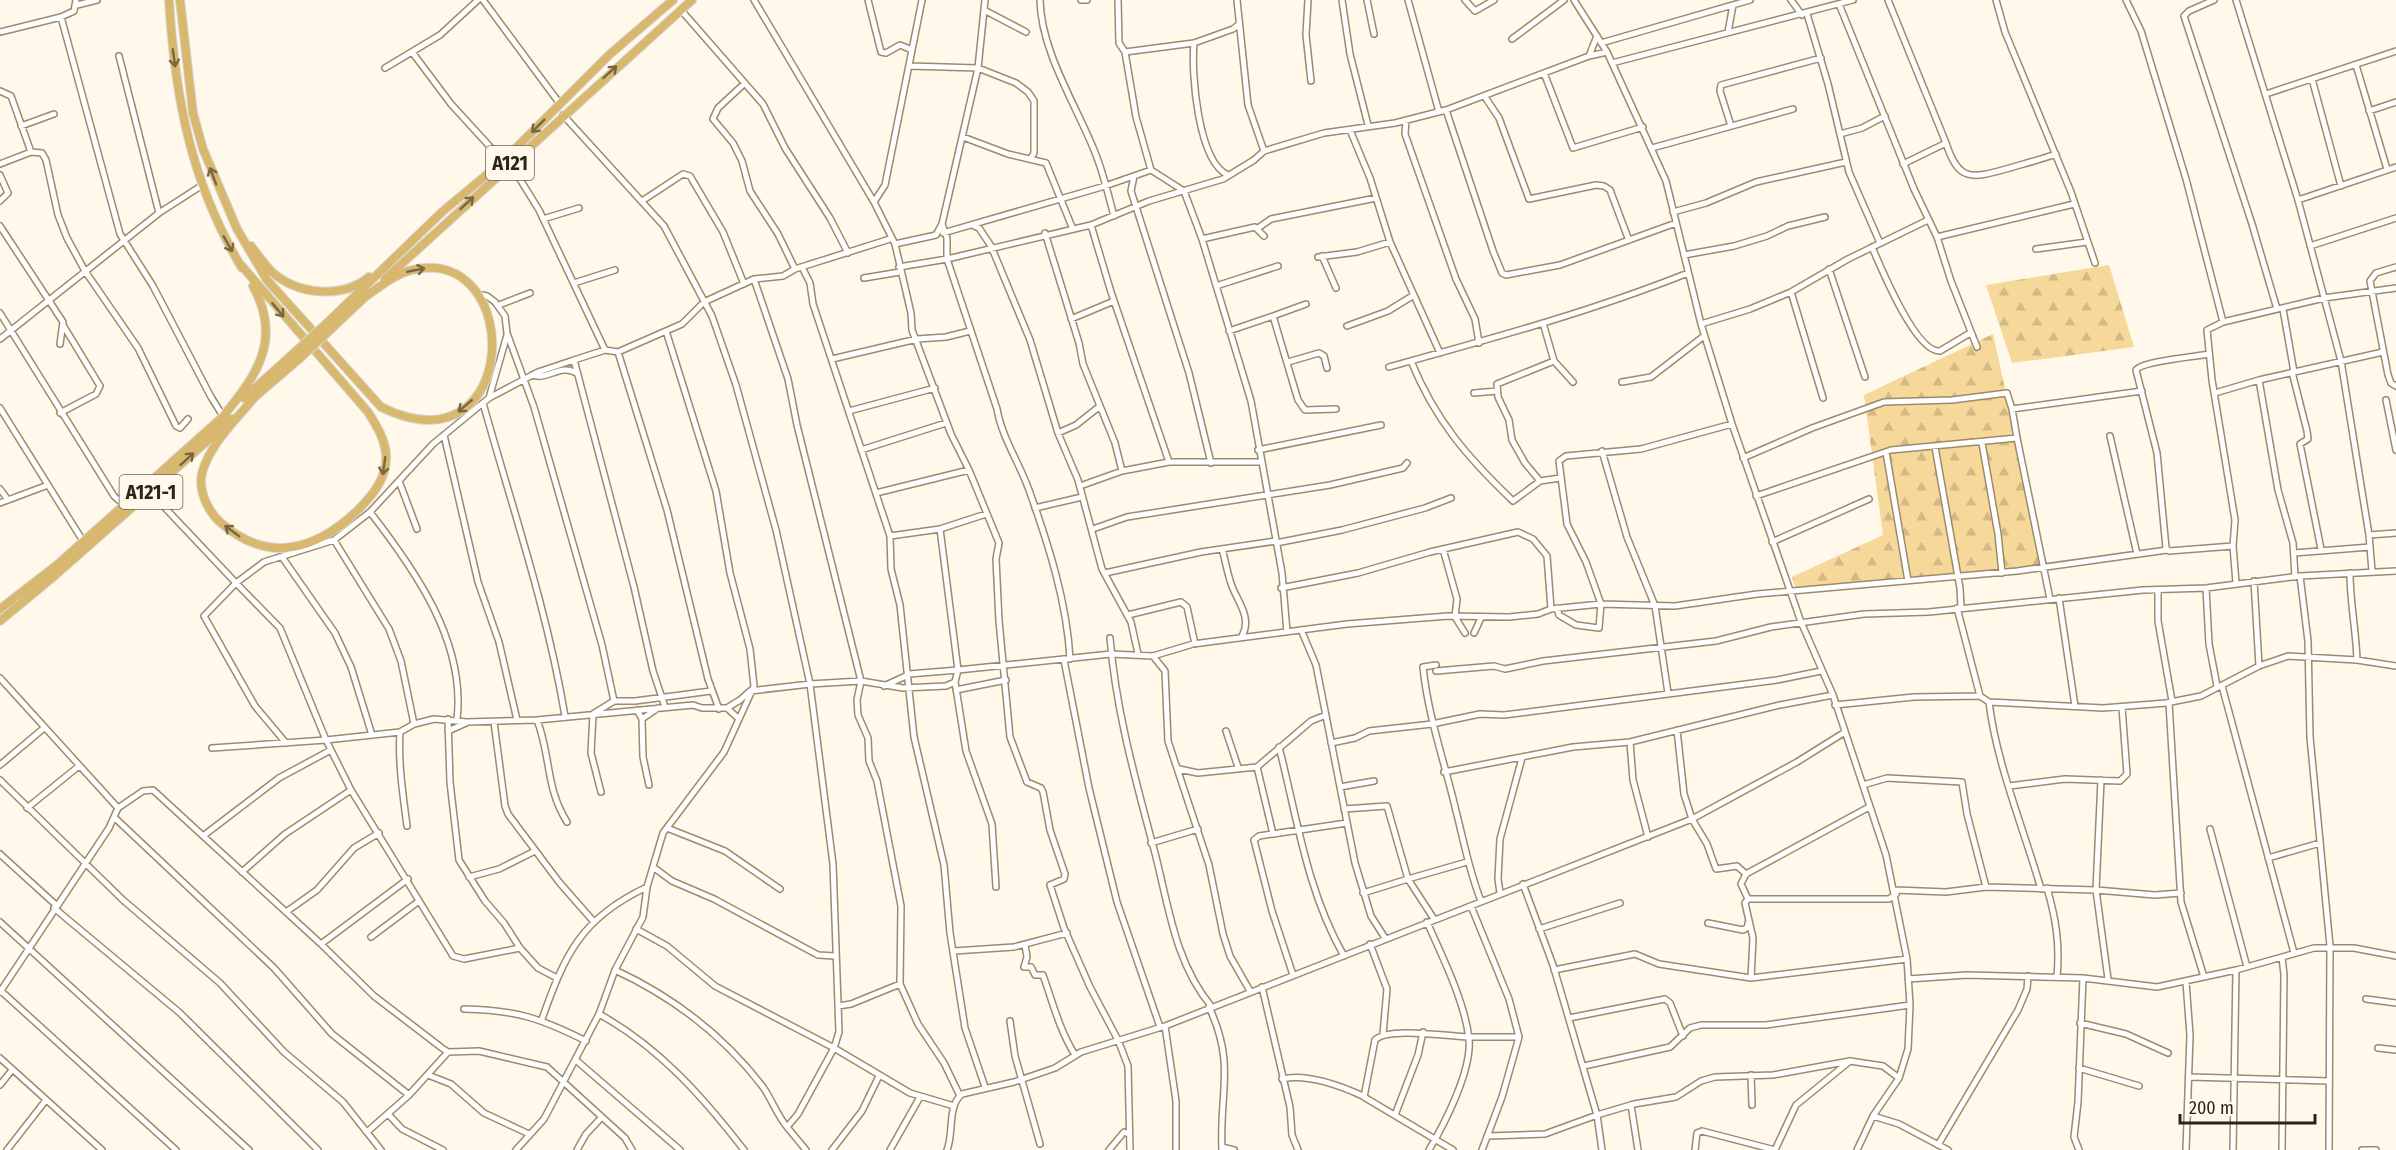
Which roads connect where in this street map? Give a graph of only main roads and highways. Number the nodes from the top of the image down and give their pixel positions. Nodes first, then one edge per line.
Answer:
1 (168, 0) edge
2 (672, 0) edge
3 (692, 0) edge
4 (182, 1) edge
5 (507, 162) junction
6 (237, 229) junction
7 (398, 255) junction
8 (241, 265) junction
9 (365, 297) junction
10 (329, 326) junction
11 (297, 356) junction
12 (253, 399) junction
13 (224, 416) junction
14 (0, 609) edge
15 (0, 621) edge

1 -> 8 highway
2 -> 5 highway, A121
5 -> 3 highway, A121
6 -> 4 highway
5 - 7 highway, A121
9 -> 5 highway, A121
6 - 7 highway
9 -> 6 highway
7 - 10 highway, A121
8 -> 12 highway
8 - 13 highway
9 - 10 highway, A121
10 - 11 highway, A121, bridge
11 - 12 highway, A121-1
11 - 13 highway, A121-1
15 -> 12 highway, A121-1
13 - 14 highway, A121-1

